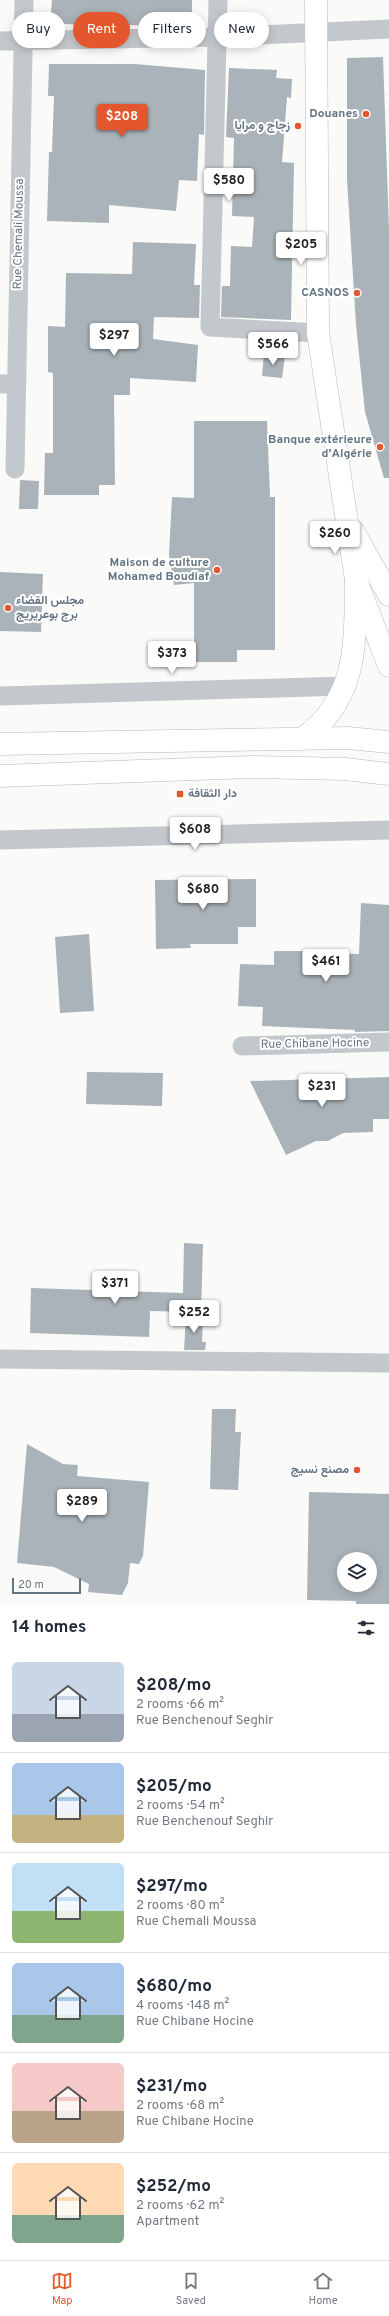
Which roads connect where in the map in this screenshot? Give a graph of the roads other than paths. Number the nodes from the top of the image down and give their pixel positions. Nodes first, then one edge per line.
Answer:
1 (24, 0) edge
2 (218, 0) edge
3 (316, 0) edge
4 (24, 12) edge
5 (218, 12) edge
6 (389, 29) edge
7 (317, 32) junction
8 (269, 34) edge
9 (214, 37) edge
10 (0, 41) edge
11 (65, 41) edge
12 (12, 42) edge
13 (23, 48) edge
14 (219, 48) edge
15 (318, 333) junction
16 (8, 384) edge
17 (15, 469) dead end
18 (349, 525) junction
19 (356, 580) junction
20 (389, 595) edge
21 (389, 666) edge
22 (345, 686) junction
23 (0, 696) edge
24 (302, 739) junction
25 (389, 742) edge
26 (0, 744) edge
27 (389, 774) edge
28 (0, 776) edge
29 (389, 830) edge
30 (0, 840) edge
31 (389, 1042) edge
32 (242, 1046) dead end
33 (0, 1359) edge
34 (389, 1363) edge

1 - 4 street, Rue Chemali Moussa
2 - 5 street
3 - 7 main road
6 - 7 street
7 - 8 street
7 - 15 main road
9 - 11 street
10 - 12 street
13 - 16 street, Rue Chemali Moussa
14 - 15 street
15 - 18 main road
16 - 17 street, Rue Chemali Moussa
18 - 19 main road
18 - 20 main road
19 - 21 main road
19 - 22 main road
22 - 23 street
22 - 24 main road
24 - 25 main road
24 - 26 main road
27 - 28 main road
29 - 30 street
31 - 32 street, Rue Chibane Hocine
33 - 34 street

